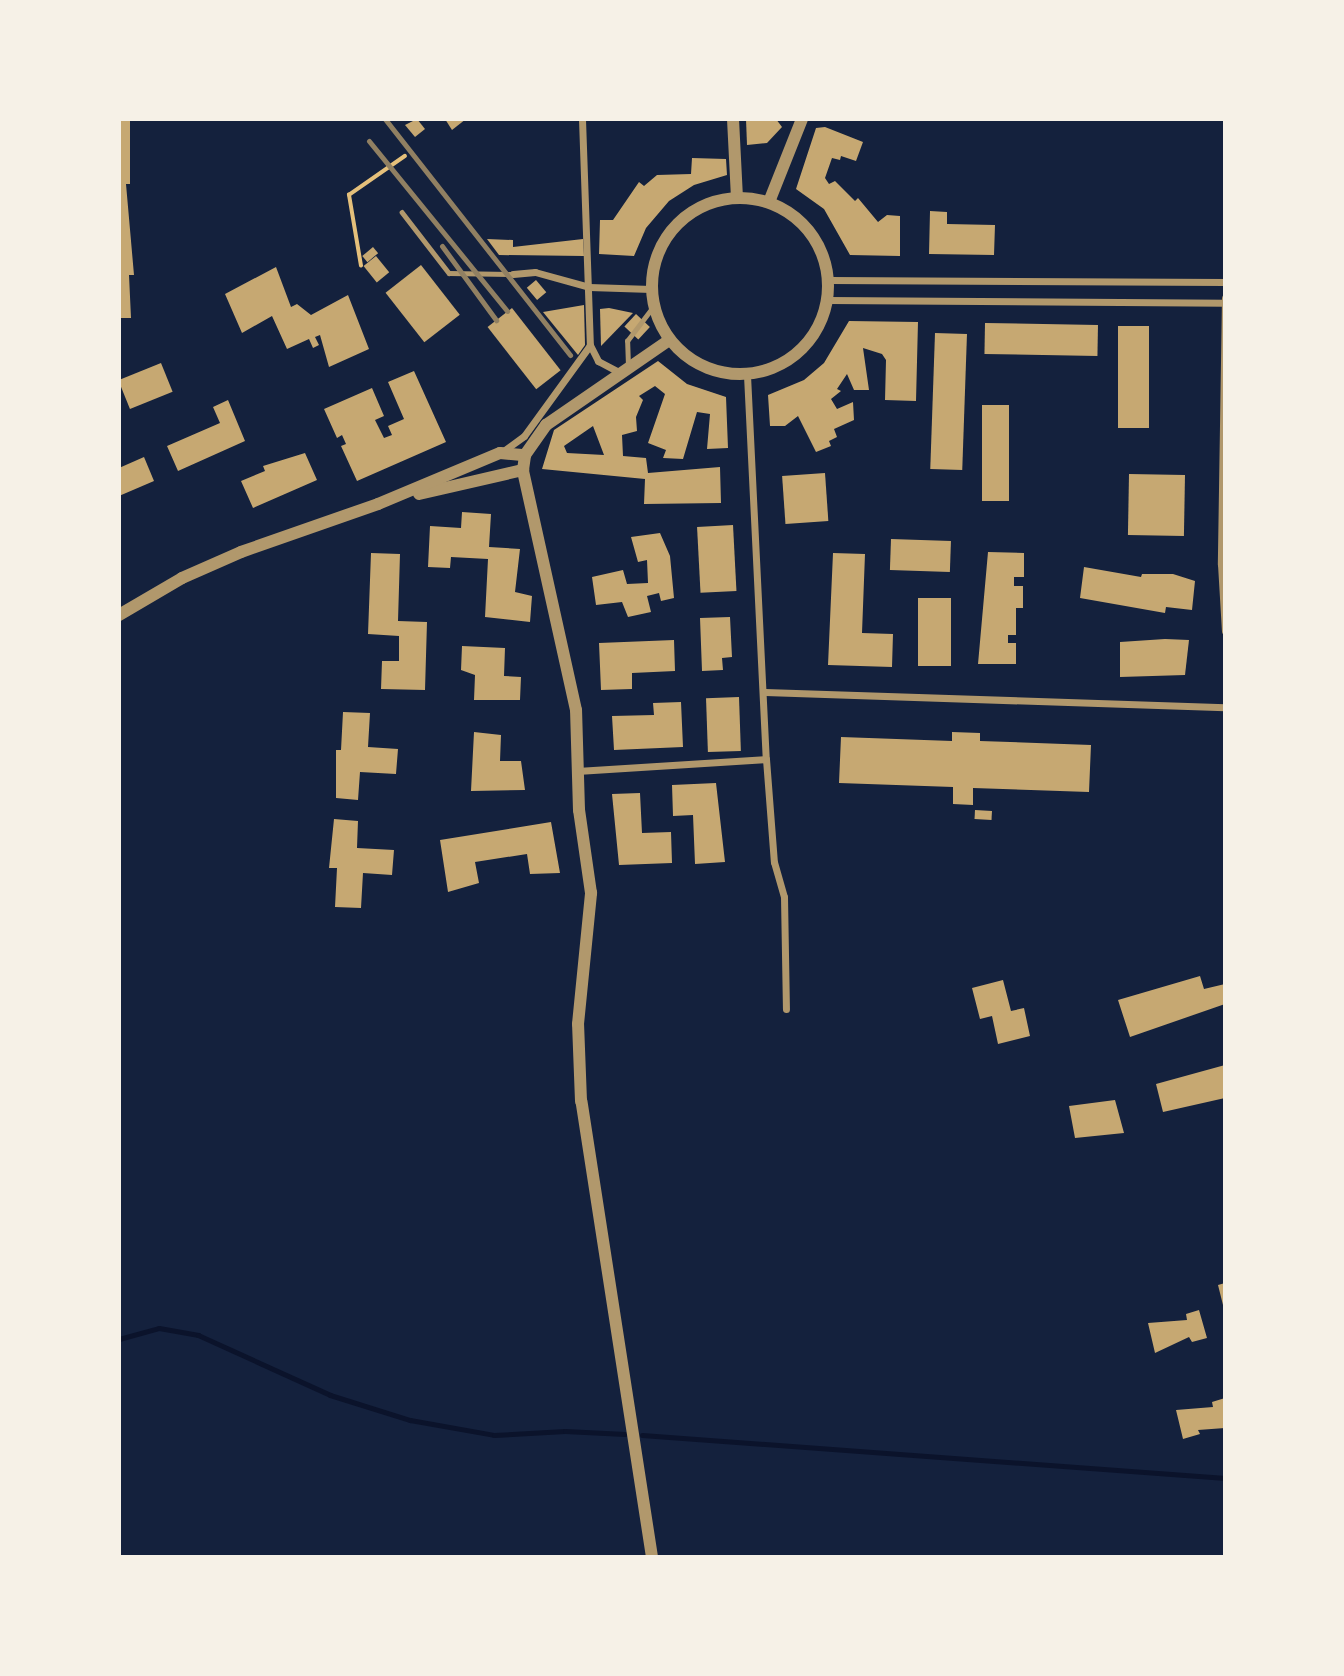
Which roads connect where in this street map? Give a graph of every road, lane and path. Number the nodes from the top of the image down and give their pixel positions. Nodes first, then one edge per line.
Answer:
1 (582, 119) edge
2 (733, 119) edge
3 (802, 119) edge
4 (405, 156) dead end
5 (737, 198) junction
6 (769, 202) junction
7 (402, 212) dead end
8 (361, 266) dead end
9 (513, 274) joint
10 (829, 280) junction
11 (1225, 282) edge
12 (589, 287) junction
13 (651, 289) junction
14 (828, 300) junction
15 (1224, 301) edge
16 (653, 307) junction
17 (669, 340) junction
18 (590, 345) junction
19 (625, 372) junction
20 (747, 375) junction
21 (524, 436) junction
22 (500, 453) junction
23 (525, 455) junction
24 (523, 470) junction
25 (378, 504) junction
26 (119, 615) edge
27 (1225, 631) edge
28 (765, 692) junction
29 (1225, 707) edge
30 (766, 759) junction
31 (577, 771) junction
32 (786, 1009) dead end
33 (652, 1557) edge

1 - 12 street
2 - 5 street
3 - 6 street
4 - 8 path
5 - 6 street
5 - 13 street
6 - 10 street
7 - 9 lane
9 - 12 street
10 - 11 street
10 - 14 street
12 - 13 street
12 - 18 street
13 - 16 street
14 - 15 street
14 - 20 street
15 - 27 street
16 - 17 street
16 - 19 lane
17 - 19 street
17 - 20 street
18 - 19 street
18 - 21 street
19 - 23 street
20 - 28 street
21 - 22 street
21 - 23 street
22 - 23 street
22 - 25 street
23 - 24 street
24 - 25 street
24 - 31 street
25 - 26 street
28 - 29 street
28 - 30 street
30 - 31 street
30 - 32 street
31 - 33 street

